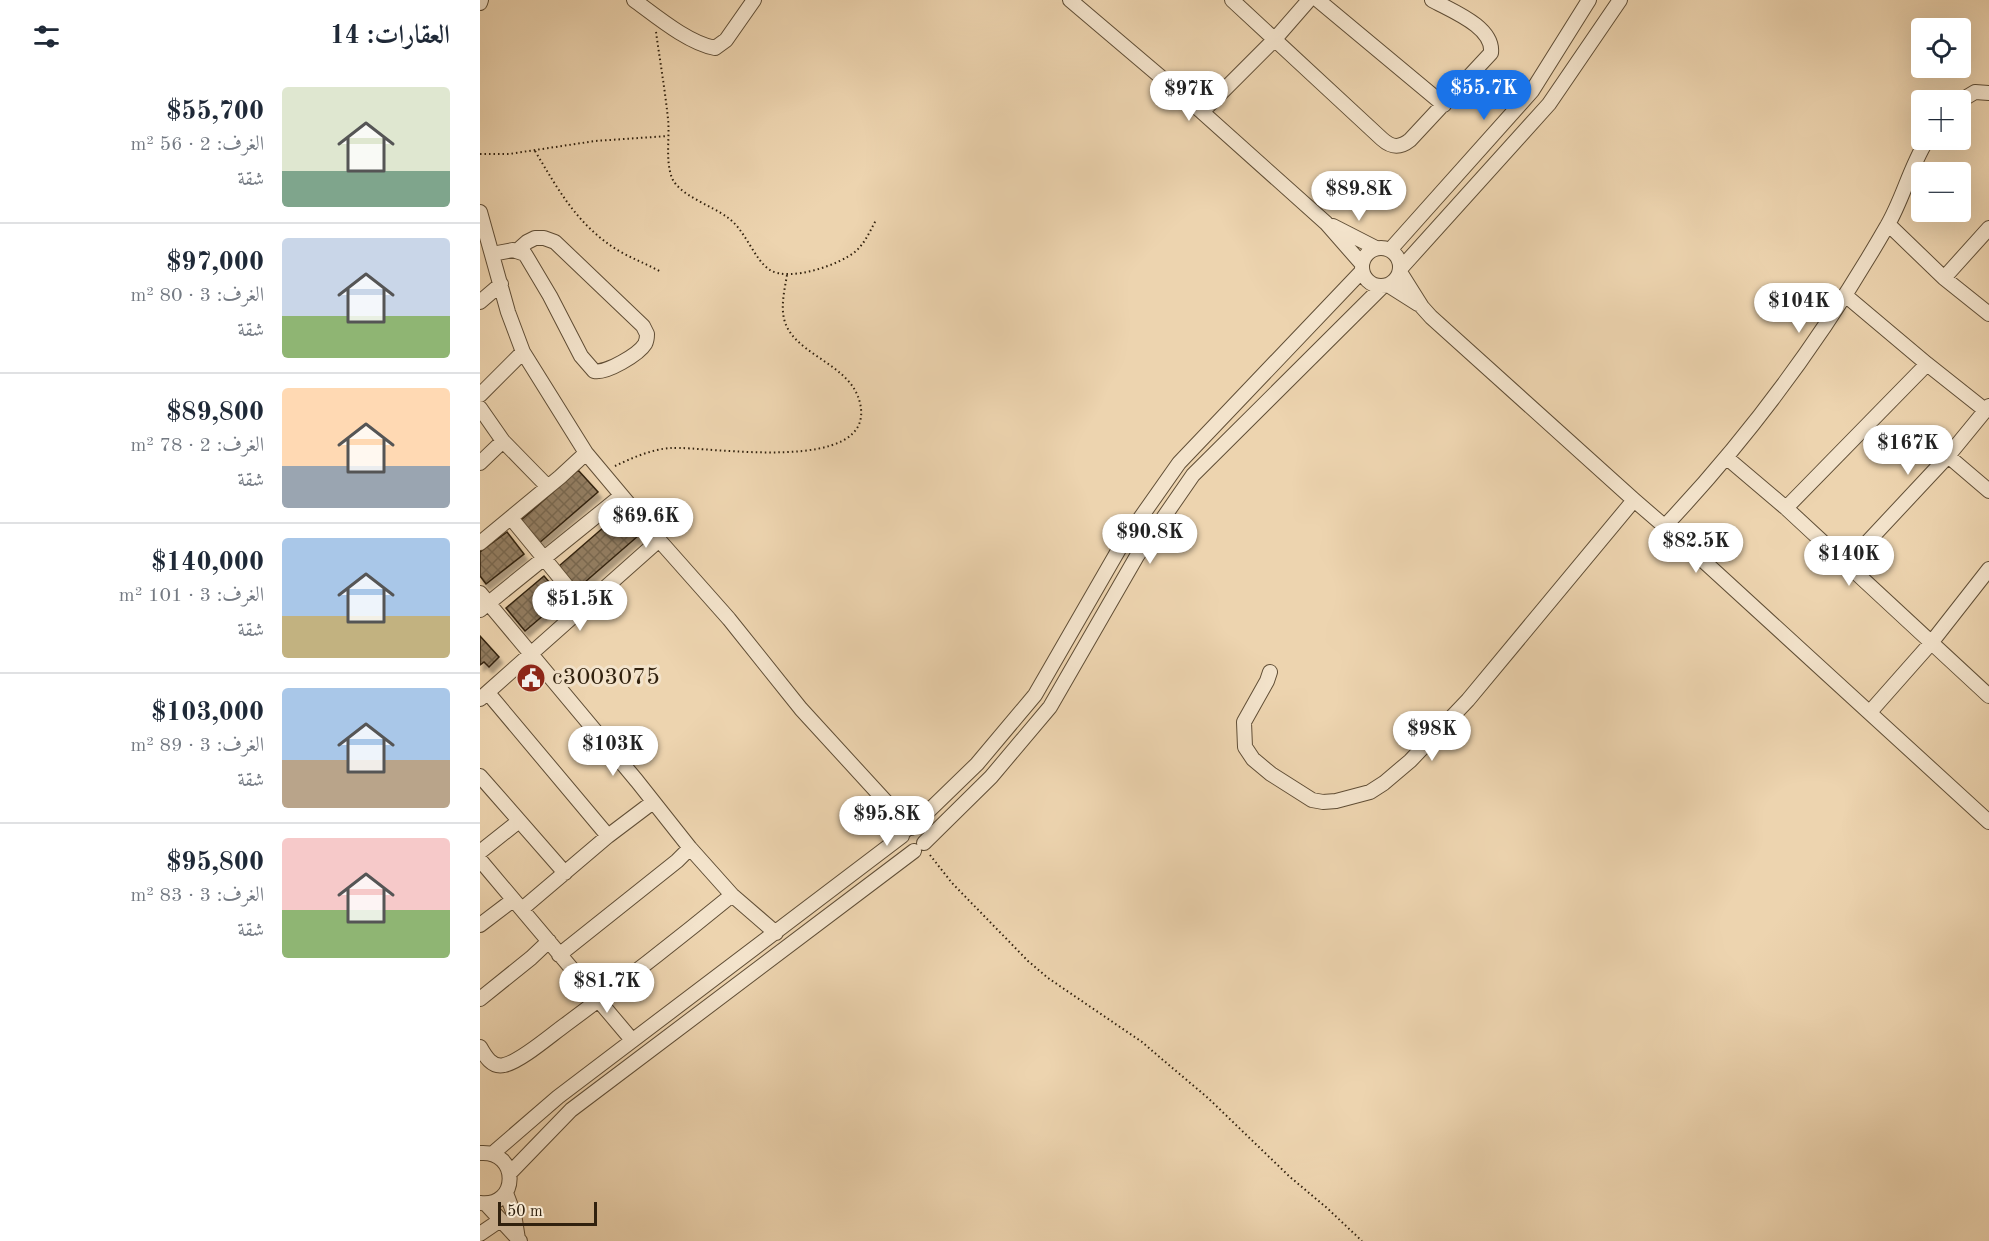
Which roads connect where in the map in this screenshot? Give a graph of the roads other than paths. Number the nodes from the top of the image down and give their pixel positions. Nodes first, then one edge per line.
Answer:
1 (634, 0) edge
2 (753, 0) edge
3 (1070, 0) edge
4 (1232, 0) edge
5 (1309, 0) edge
6 (1318, 0) edge
7 (1432, 0) edge
8 (1589, 0) edge
9 (1620, 0) edge
10 (654, 9) edge
11 (1275, 39) junction
12 (1989, 93) edge
13 (1971, 94) edge
14 (1444, 105) junction
15 (1202, 112) junction
16 (1922, 150) edge
17 (480, 212) edge
18 (1326, 223) junction
19 (1888, 224) junction
20 (1989, 228) edge
21 (1383, 249) junction
22 (518, 250) junction
23 (492, 254) junction
24 (1362, 267) junction
25 (1401, 270) junction
26 (1944, 278) junction
27 (501, 284) junction
28 (1385, 286) junction
29 (1845, 295) junction
30 (480, 302) edge
31 (1422, 307) junction
32 (1989, 314) edge
33 (523, 352) junction
34 (1927, 364) junction
35 (480, 395) edge
36 (480, 408) edge
37 (1987, 408) edge
38 (503, 441) junction
39 (586, 453) junction
40 (1948, 456) junction
41 (1727, 458) junction
42 (480, 463) edge
43 (548, 487) junction
44 (1989, 491) edge
45 (621, 496) junction
46 (1634, 500) junction
47 (1786, 508) junction
48 (511, 518) junction
49 (1665, 526) junction
50 (659, 540) junction
51 (480, 543) edge
52 (544, 559) junction
53 (1847, 564) junction
54 (1989, 569) edge
55 (483, 602) edge
56 (584, 607) junction
57 (1931, 643) junction
58 (531, 655) junction
59 (1270, 672) dead end
60 (484, 696) edge
61 (1989, 696) edge
62 (1870, 712) junction
63 (480, 776) edge
64 (653, 802) junction
65 (519, 821) junction
66 (1989, 822) edge
67 (906, 832) junction
68 (608, 836) junction
69 (920, 847) junction
70 (690, 848) junction
71 (480, 852) edge
72 (480, 860) edge
73 (565, 873) junction
74 (732, 895) junction
75 (518, 905) junction
76 (480, 925) edge
77 (776, 933) junction
78 (549, 941) junction
79 (560, 955) junction
80 (480, 999) edge
81 (599, 1000) junction
82 (632, 1040) junction
83 (480, 1047) edge
84 (484, 1152) edge
85 (510, 1173) junction
86 (506, 1193) junction
87 (483, 1204) edge
88 (499, 1221) junction
89 (480, 1234) edge
90 (519, 1240) edge

1 - 10 street
2 - 10 street
3 - 15 street
4 - 11 street
5 - 11 street
6 - 14 street
7 - 14 street
8 - 21 street
9 - 25 street
11 - 14 street
11 - 15 street
12 - 13 street
15 - 18 street
16 - 19 street
17 - 23 street
18 - 21 street
18 - 24 street
19 - 26 street
19 - 29 street
20 - 26 street
21 - 24 street
21 - 25 street
22 - 22 street
22 - 23 street
23 - 27 street
24 - 28 street
24 - 67 street
25 - 28 street
25 - 31 street
26 - 32 street
27 - 30 street
27 - 33 street
28 - 31 street
28 - 69 street
29 - 34 street
29 - 41 street
31 - 46 street
33 - 35 street
33 - 39 street
34 - 37 street
34 - 47 street
36 - 38 street
37 - 40 street
38 - 42 street
38 - 43 street
39 - 43 street
39 - 45 street
40 - 44 street
40 - 53 street
41 - 47 street
41 - 49 street
43 - 48 street
45 - 50 street
45 - 52 street
46 - 49 street
46 - 59 street
47 - 53 street
48 - 51 street
48 - 52 street
49 - 62 street
50 - 56 street
50 - 67 street
52 - 55 street
52 - 56 street
53 - 57 street
54 - 57 street
55 - 58 street
56 - 58 street
57 - 61 street
57 - 62 street
58 - 60 street
58 - 64 street
60 - 68 street
62 - 66 street
63 - 65 street
64 - 68 street
64 - 70 street
65 - 71 street
65 - 73 street
67 - 69 street
67 - 69 street
67 - 77 street
68 - 73 street
69 - 85 street
70 - 74 street
70 - 79 street
72 - 75 street
73 - 75 street
74 - 77 street
74 - 81 street
75 - 76 street
75 - 78 street
77 - 82 street
78 - 79 street
78 - 80 street
79 - 81 street
81 - 82 street
81 - 83 street
82 - 84 street
84 - 85 street
85 - 86 street
86 - 87 street
86 - 90 street
87 - 88 street
88 - 89 street
88 - 90 street

